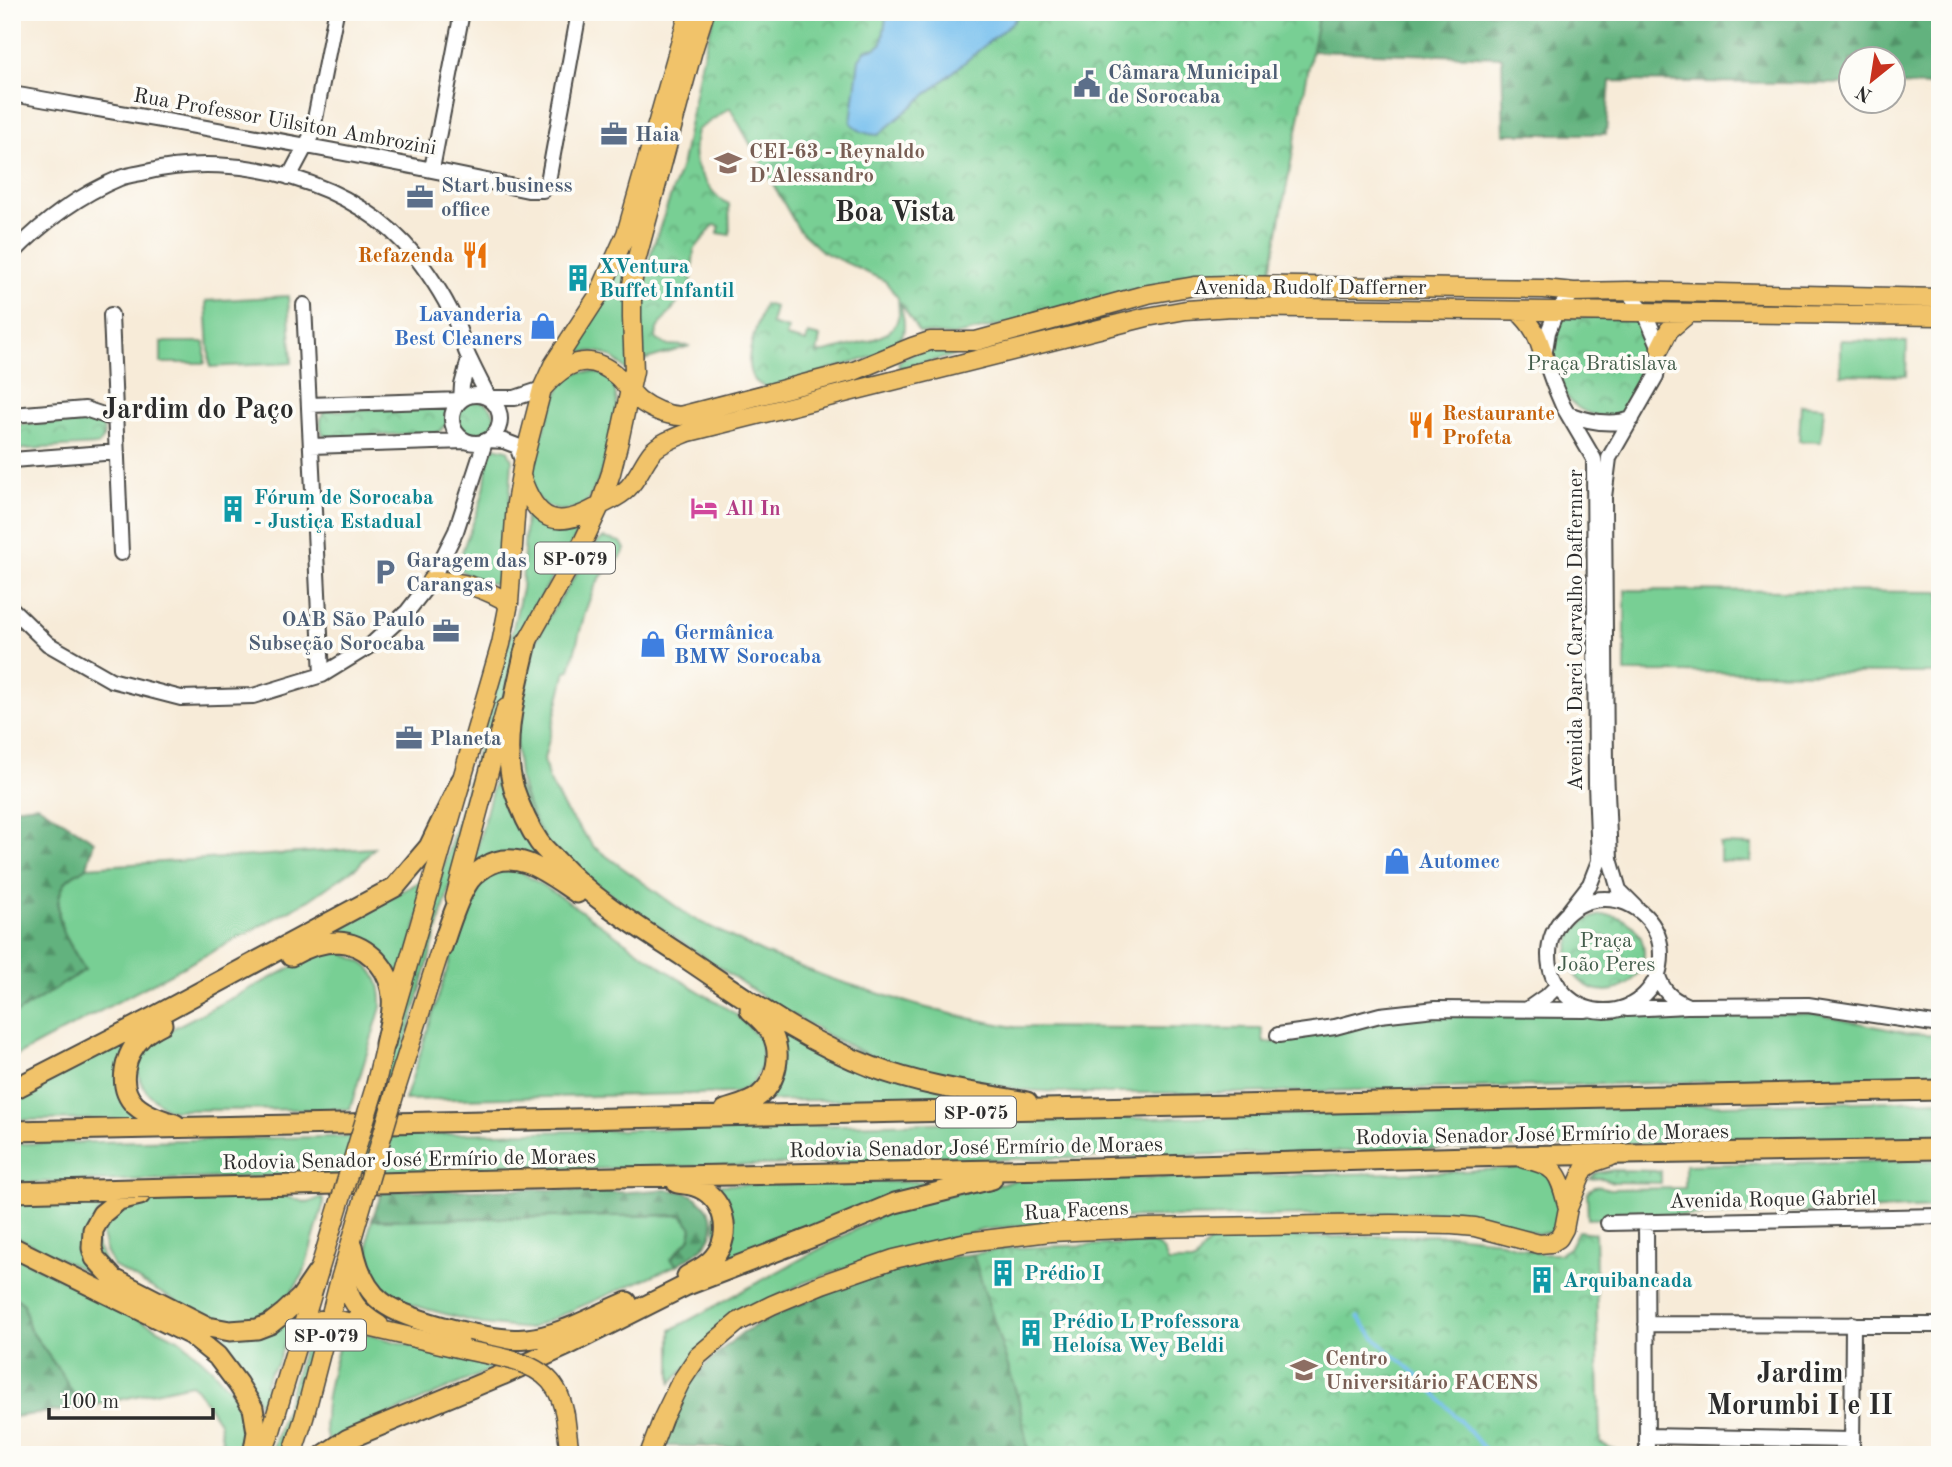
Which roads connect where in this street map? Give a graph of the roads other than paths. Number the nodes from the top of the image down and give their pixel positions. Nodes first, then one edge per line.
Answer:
1 (336, 12) edge
2 (462, 12) edge
3 (579, 12) edge
4 (689, 12) edge
5 (705, 12) edge
6 (12, 94) edge
7 (306, 145) junction
8 (432, 169) junction
9 (289, 177) junction
10 (12, 254) edge
11 (1627, 291) junction
12 (1574, 292) junction
13 (1940, 298) edge
14 (304, 305) dead end
15 (1518, 311) junction
16 (1556, 312) junction
17 (1645, 313) junction
18 (1688, 314) junction
19 (111, 315) dead end
20 (1940, 316) edge
21 (949, 340) junction
22 (1660, 348) junction
23 (900, 353) junction
24 (1544, 357) junction
25 (469, 359) junction
26 (956, 364) junction
27 (899, 379) junction
28 (542, 389) junction
29 (114, 391) junction
30 (625, 392) junction
31 (489, 398) junction
32 (461, 400) junction
33 (310, 405) junction
34 (97, 412) junction
35 (1568, 414) junction
36 (12, 415) edge
37 (116, 419) junction
38 (1632, 419) junction
39 (465, 441) junction
40 (487, 441) junction
41 (311, 446) junction
42 (117, 452) junction
43 (12, 460) edge
44 (522, 470) junction
45 (600, 506) junction
46 (121, 553) dead end
47 (430, 581) junction
48 (509, 603) junction
49 (12, 608) edge
50 (527, 642) junction
51 (322, 675) junction
52 (1601, 718) junction
53 (461, 781) junction
54 (1635, 906) junction
55 (1569, 911) junction
56 (442, 947) junction
57 (1658, 976) junction
58 (1558, 985) junction
59 (1687, 1006) junction
60 (1528, 1008) junction
61 (1622, 1009) junction
62 (1594, 1010) junction
63 (1940, 1025) edge
64 (1278, 1035) dead end
65 (385, 1044) junction
66 (12, 1090) edge
67 (1940, 1090) edge
68 (1080, 1110) junction
69 (665, 1116) junction
70 (186, 1128) junction
71 (12, 1132) edge
72 (1940, 1149) edge
73 (1627, 1154) junction
74 (1506, 1156) junction
75 (1056, 1169) junction
76 (614, 1177) junction
77 (166, 1188) junction
78 (12, 1192) edge
79 (1568, 1208) junction
80 (1940, 1216) edge
81 (358, 1217) junction
82 (1646, 1222) junction
83 (1608, 1223) dead end
84 (353, 1246) junction
85 (12, 1247) edge
86 (318, 1272) junction
87 (331, 1318) junction
88 (1646, 1324) junction
89 (1853, 1324) junction
90 (1940, 1325) edge
91 (303, 1327) junction
92 (391, 1331) junction
93 (1647, 1436) junction
94 (1852, 1447) edge
95 (253, 1455) edge
96 (262, 1455) edge
97 (292, 1455) edge
98 (324, 1455) edge
99 (570, 1455) edge
100 (649, 1455) edge
101 (1647, 1455) edge

1 - 7 street
2 - 8 street
3 - 8 street, Rua Professor Uilsiton Ambrozini
4 - 28 main road, SP-079
5 - 30 main road, SP-079
6 - 7 street, Rua Professor Uilsiton Ambrozini
7 - 8 street, Rua Professor Uilsiton Ambrozini
7 - 9 street
9 - 10 street
9 - 25 street
11 - 12 main road, Avenida Rudolf Dafferner
11 - 13 main road, Avenida Rudolf Dafferner
11 - 17 street
12 - 16 street
12 - 21 main road, Avenida Rudolf Dafferner
14 - 33 street
15 - 16 main road, Avenida Rudolf Dafferner
15 - 24 main road
15 - 26 main road, Avenida Rudolf Dafferner
16 - 17 main road, Avenida Rudolf Dafferner
16 - 24 street
17 - 18 main road, Avenida Rudolf Dafferner
17 - 22 street
18 - 20 main road, Avenida Rudolf Dafferner
18 - 22 main road
19 - 29 street
21 - 23 main road, Avenida Rudolf Dafferner
21 - 26 main road
22 - 38 street, Avenida Darci Carvalho Daffernner
23 - 27 main road
23 - 30 main road, Avenida Rudolf Dafferner
24 - 35 street, Avenida Darci Carvalho Daffernner
25 - 31 street
25 - 32 street
26 - 27 main road, Avenida Rudolf Dafferner
27 - 45 main road, Avenida Rudolf Dafferner
28 - 30 main road
28 - 31 street
28 - 44 main road, SP-079
29 - 34 street
29 - 37 street
30 - 45 main road, SP-079
31 - 32 street
31 - 40 street
32 - 33 street
32 - 39 street
33 - 41 street
34 - 36 street
34 - 37 street
35 - 38 street
35 - 52 street, Avenida Darci Carvalho Daffernner
37 - 42 street
38 - 52 street, Avenida Darci Carvalho Daffernner
39 - 40 street
39 - 41 street
40 - 44 street
40 - 47 street
41 - 51 street
42 - 43 street
42 - 46 street
44 - 45 main road
44 - 48 main road, SP-079
45 - 50 main road, SP-079
47 - 48 main road
47 - 51 street
48 - 53 main road, SP-079
49 - 51 street
50 - 56 main road, SP-079
50 - 68 highway
52 - 54 street, Avenida Darci Carvalho Daffernner
52 - 55 street, Avenida Darci Carvalho Daffernner
53 - 65 main road, SP-079
53 - 66 highway
54 - 55 street
54 - 57 street
55 - 58 street
56 - 69 highway
56 - 81 main road, SP-079, bridge
57 - 59 street
57 - 61 street
58 - 60 street
58 - 62 street
59 - 61 street
59 - 63 street
60 - 62 street
60 - 64 street
61 - 62 street
65 - 70 highway
65 - 86 main road, SP-079, bridge
67 - 68 highway, Rodovia Senador José Ermírio de Moraes / SP-075
68 - 69 highway, Rodovia Senador José Ermírio de Moraes / SP-075
69 - 70 highway, Rodovia Senador José Ermírio de Moraes / SP-075
70 - 71 highway, Rodovia Senador José Ermírio de Moraes / SP-075
72 - 73 highway, Rodovia Senador José Ermírio de Moraes
73 - 74 highway, Rodovia Senador José Ermírio de Moraes
73 - 79 main road, Rua Facens
74 - 75 highway, Rodovia Senador José Ermírio de Moraes
74 - 79 main road
75 - 76 highway, Rodovia Senador José Ermírio de Moraes
75 - 98 highway
76 - 77 highway, Rodovia Senador José Ermírio de Moraes
76 - 84 highway
77 - 78 highway, Rodovia Senador José Ermírio de Moraes
77 - 86 highway
79 - 100 main road, Rua Facens
80 - 82 street, Avenida Roque Gabriel
81 - 84 main road
81 - 87 main road, SP-079
82 - 83 street, Avenida Roque Gabriel
82 - 88 street
84 - 92 main road
85 - 95 highway
86 - 91 main road, SP-079
87 - 91 main road
87 - 92 main road
87 - 97 main road, SP-079
88 - 89 street
88 - 93 street
89 - 90 street
89 - 94 street
91 - 96 main road, SP-079
92 - 99 main road, bridge
93 - 94 street
93 - 101 street

